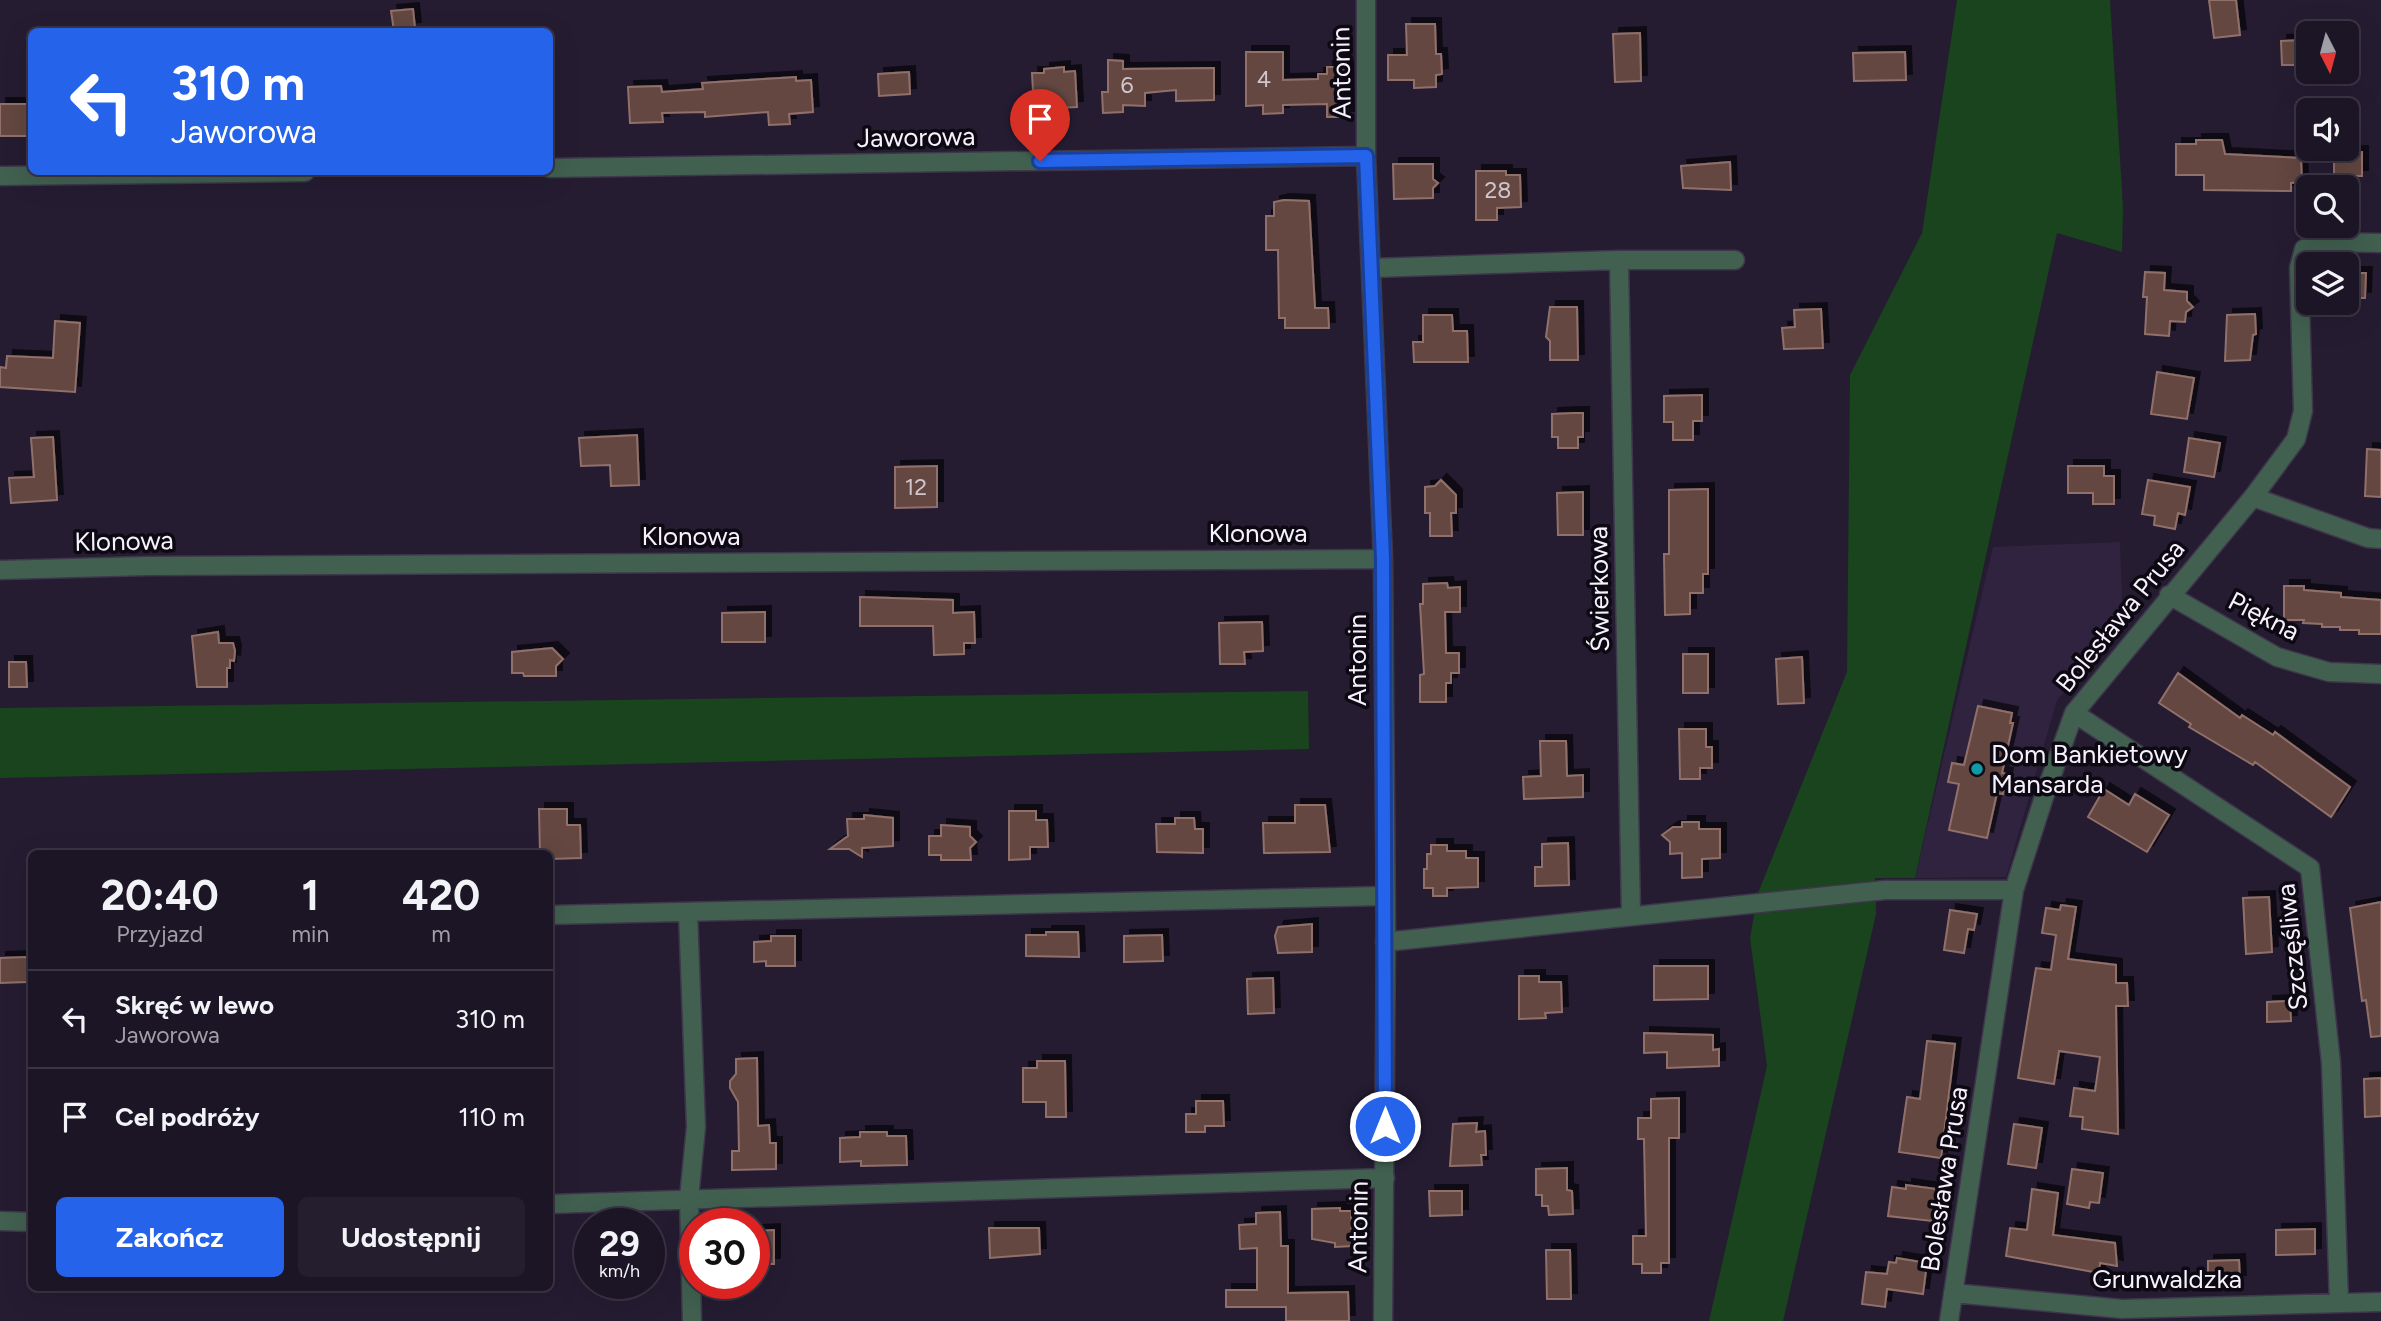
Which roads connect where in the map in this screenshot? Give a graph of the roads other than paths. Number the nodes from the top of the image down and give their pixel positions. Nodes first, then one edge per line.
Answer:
1 (1366, 0) edge
2 (1366, 156) junction
3 (553, 168) edge
4 (76, 175) edge
5 (0, 176) edge
6 (2381, 243) edge
7 (1619, 260) junction
8 (1735, 260) dead end
9 (1373, 268) junction
10 (2253, 497) junction
11 (2381, 539) edge
12 (1383, 559) junction
13 (0, 570) edge
14 (2169, 595) junction
15 (2381, 674) edge
16 (2074, 713) junction
17 (2014, 890) junction
18 (1383, 896) junction
19 (688, 912) junction
20 (553, 915) edge
21 (1631, 916) junction
22 (1385, 942) junction
23 (1385, 1178) junction
24 (689, 1198) junction
25 (553, 1204) edge
26 (0, 1221) edge
27 (28, 1222) edge
28 (1953, 1293) junction
29 (2381, 1302) edge
30 (2329, 1309) edge
31 (2122, 1315) edge
32 (692, 1321) edge
33 (1383, 1321) edge
34 (1949, 1321) edge

1 - 2 street, Antonin
2 - 3 street, Jaworowa
2 - 9 street, Antonin
4 - 5 street
6 - 10 street, Bolesława Prusa
7 - 8 street
7 - 9 street
7 - 21 street, Świerkowa
9 - 12 street, Antonin
10 - 11 street
10 - 14 street, Bolesława Prusa
12 - 13 street, Klonowa
12 - 18 street, Antonin
14 - 15 street, Piękna
14 - 16 street, Bolesława Prusa
16 - 17 street, Bolesława Prusa
16 - 30 street, Szczęśliwa
17 - 21 street
17 - 28 street, Bolesława Prusa
18 - 19 street
18 - 22 street, Antonin
19 - 20 street
19 - 24 street
21 - 22 street
22 - 23 street, Antonin
23 - 24 street
23 - 33 street, Antonin
24 - 25 street
24 - 32 street
26 - 27 street
28 - 31 street, Grunwaldzka
28 - 34 street, Bolesława Prusa
29 - 30 street, Grunwaldzka
30 - 31 street, Grunwaldzka

